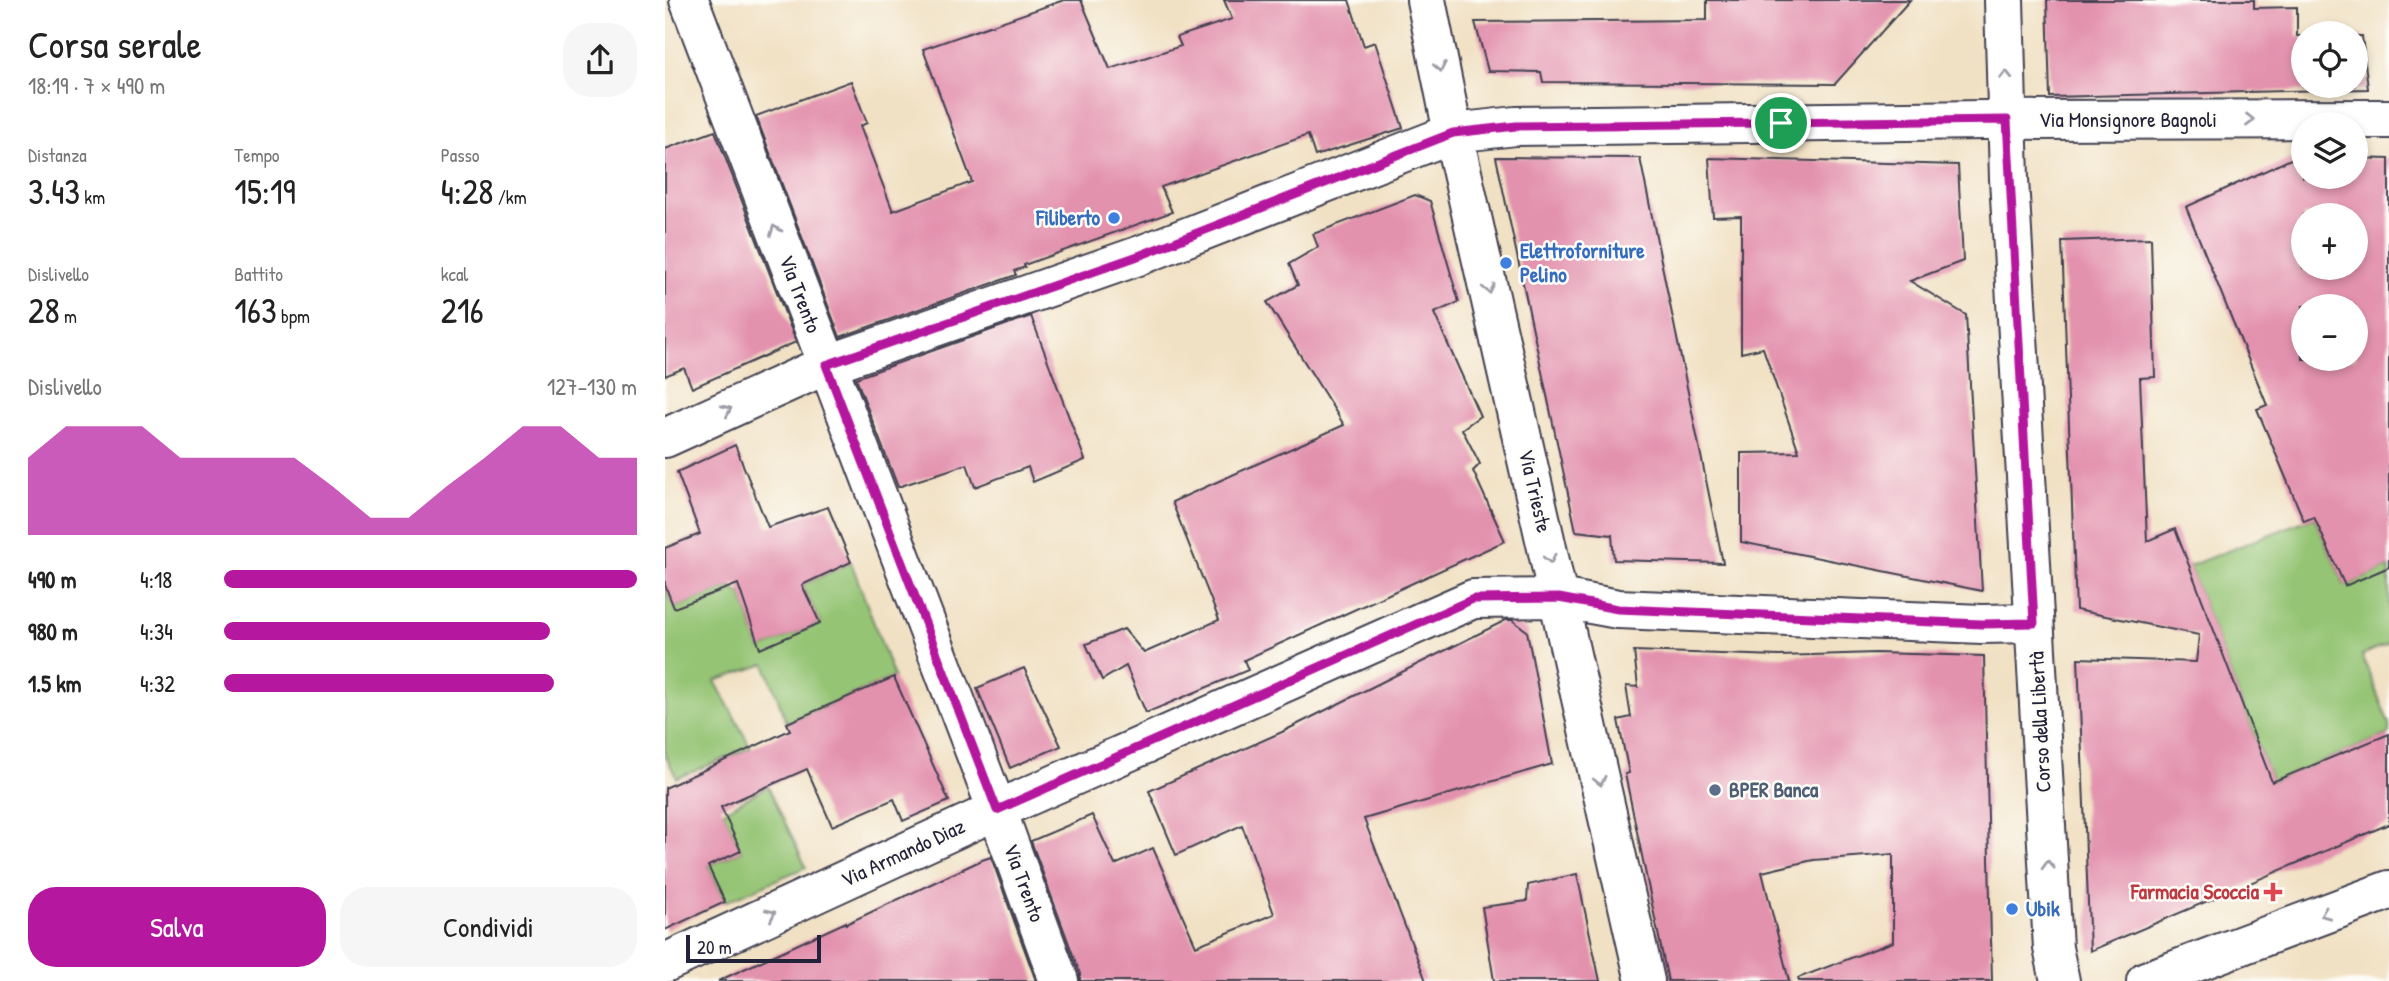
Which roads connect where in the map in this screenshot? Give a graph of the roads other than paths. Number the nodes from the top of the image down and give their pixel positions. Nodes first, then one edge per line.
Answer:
1 (689, 0) edge
2 (1426, 0) edge
3 (2004, 0) edge
4 (2389, 119) edge
5 (2007, 120) junction
6 (1453, 133) junction
7 (826, 365) junction
8 (665, 438) edge
9 (1559, 598) junction
10 (2034, 623) junction
11 (997, 810) junction
12 (2389, 890) edge
13 (665, 963) edge
14 (1059, 981) edge
15 (1645, 981) edge
16 (2060, 981) edge
17 (2146, 981) edge

7 -> 1 street, Via Trento
2 -> 6 street, Via Trieste
5 -> 3 street, Corso della Libertà
5 -> 4 street, Via Monsignore Bagnoli
5 - 6 street, Via Monsignore Bagnoli
5 - 10 street, Corso della Libertà
6 - 7 street, Via Monsignore Bagnoli
6 -> 9 street, Via Trieste
8 -> 7 street, Via Monsignore Bagnoli
7 - 11 street, Via Trento
9 - 10 street, Via Armando Diaz
9 - 11 street, Via Armando Diaz
9 -> 15 street, Via Trieste
16 -> 10 street, Corso della Libertà
13 -> 11 street, Via Armando Diaz
11 - 14 street, Via Trento
12 -> 17 street

